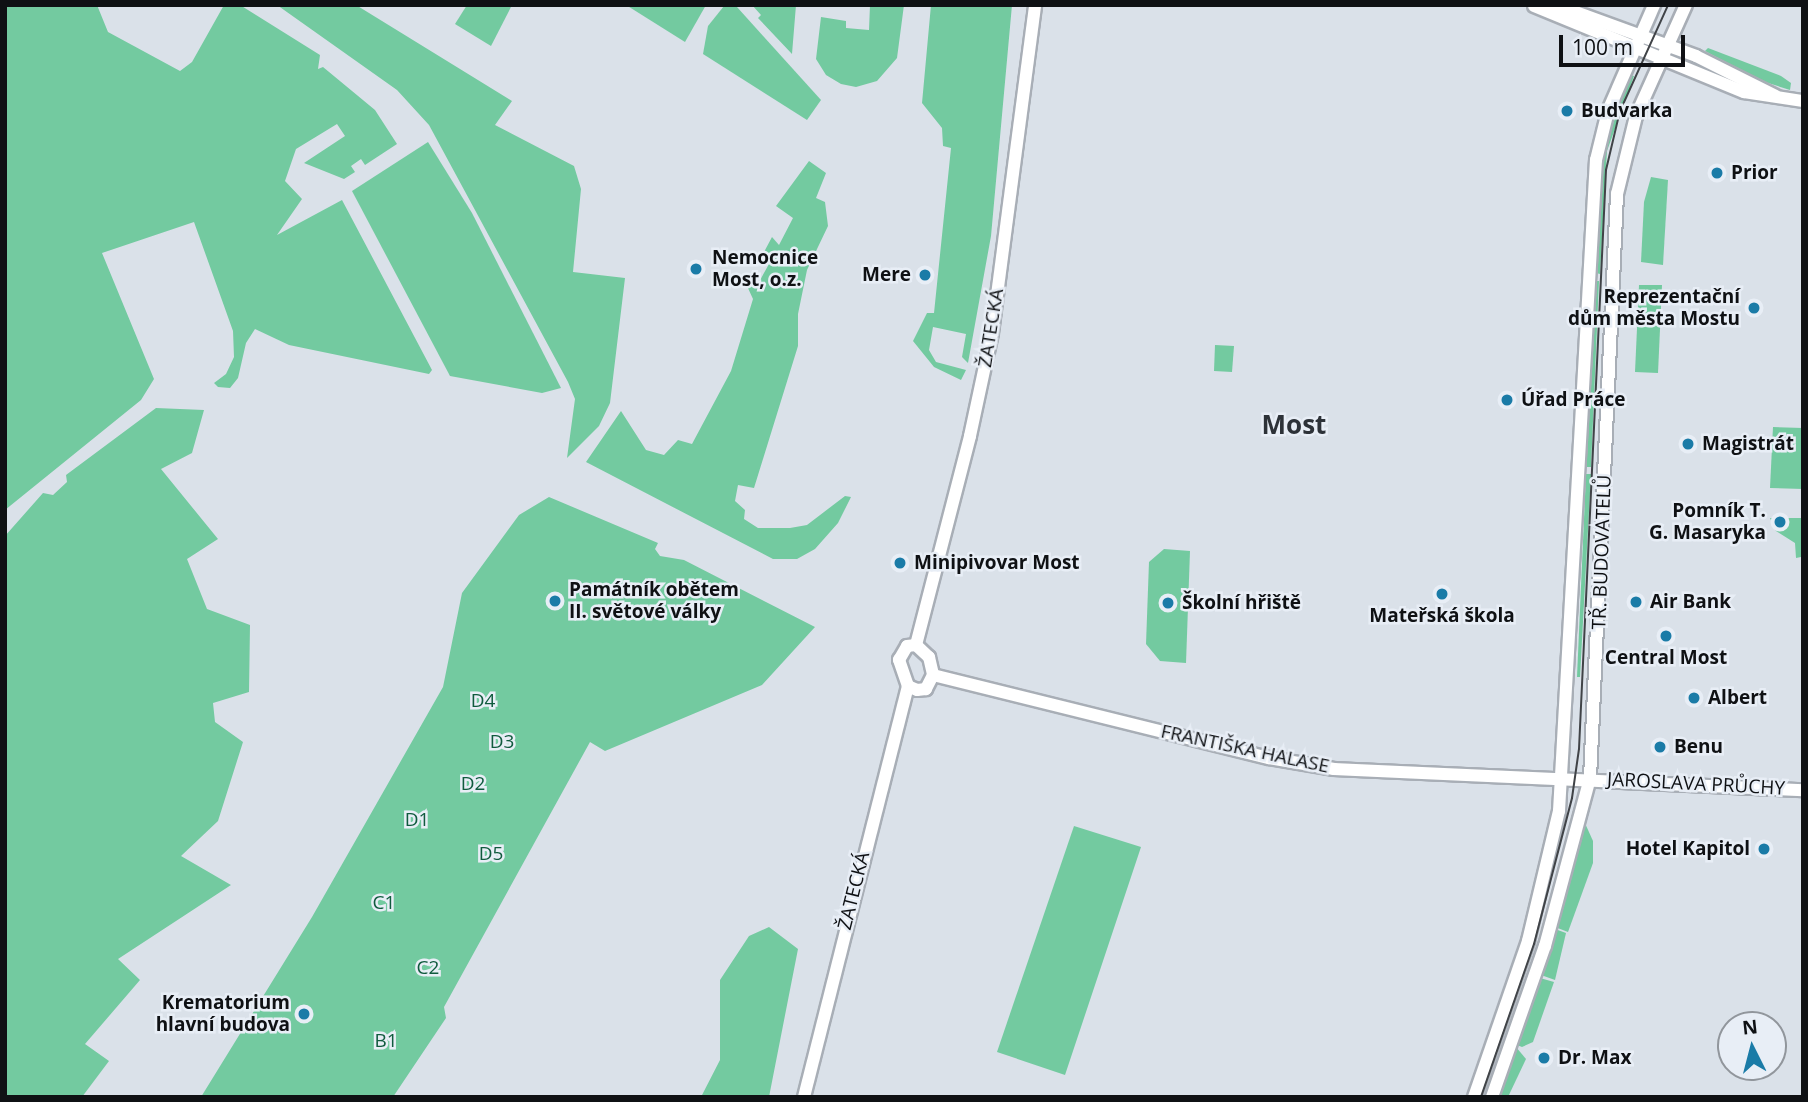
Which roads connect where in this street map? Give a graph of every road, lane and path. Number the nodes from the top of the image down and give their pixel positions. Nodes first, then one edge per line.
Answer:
1 (1029, 5) edge
2 (1035, 5) edge
3 (1045, 5) edge
4 (1527, 5) edge
5 (1539, 5) edge
6 (1556, 5) edge
7 (1686, 5) edge
8 (1534, 6) edge
9 (1651, 11) edge
10 (1033, 23) junction
11 (1676, 27) junction
12 (1618, 32) junction
13 (1639, 41) junction
14 (1667, 45) junction
15 (1689, 54) junction
16 (1661, 58) junction
17 (1629, 64) junction
18 (1679, 65) junction
19 (1652, 77) junction
20 (1777, 96) junction
21 (1803, 102) edge
22 (916, 645) junction
23 (933, 675) junction
24 (908, 687) junction
25 (1563, 778) junction
26 (1590, 779) junction
27 (1803, 790) edge
28 (804, 1097) edge
29 (1474, 1097) edge
30 (1492, 1097) edge

1 - 10 street
2 - 10 street, ŽATECKÁ
3 - 10 street
4 - 8 street
5 - 8 street
6 - 12 street
7 - 11 street, TŘ. BUDOVATELŮ
8 - 12 street
9 - 12 street
9 - 13 street, TŘ. BUDOVATELŮ
10 - 22 street, ŽATECKÁ
11 - 14 street, TŘ. BUDOVATELŮ
11 - 15 street
12 - 13 street
12 - 17 street
13 - 14 street
13 - 16 street
13 - 17 street, TŘ. BUDOVATELŮ
14 - 15 street
14 - 16 street, TŘ. BUDOVATELŮ
15 - 20 street
16 - 18 street
16 - 19 street, TŘ. BUDOVATELŮ
17 - 25 street, TŘ. BUDOVATELŮ
18 - 19 street
18 - 20 street
19 - 26 street, TŘ. BUDOVATELŮ
20 - 21 street
22 - 23 street
22 - 24 street
23 - 24 street
23 - 25 street, FRANTIŠKA HALASE
24 - 28 street, ŽATECKÁ
25 - 26 street, FRANTIŠKA HALASE
25 - 29 street, TŘ. BUDOVATELŮ
26 - 27 street, JAROSLAVA PRŮCHY
26 - 30 street, TŘ. BUDOVATELŮ

